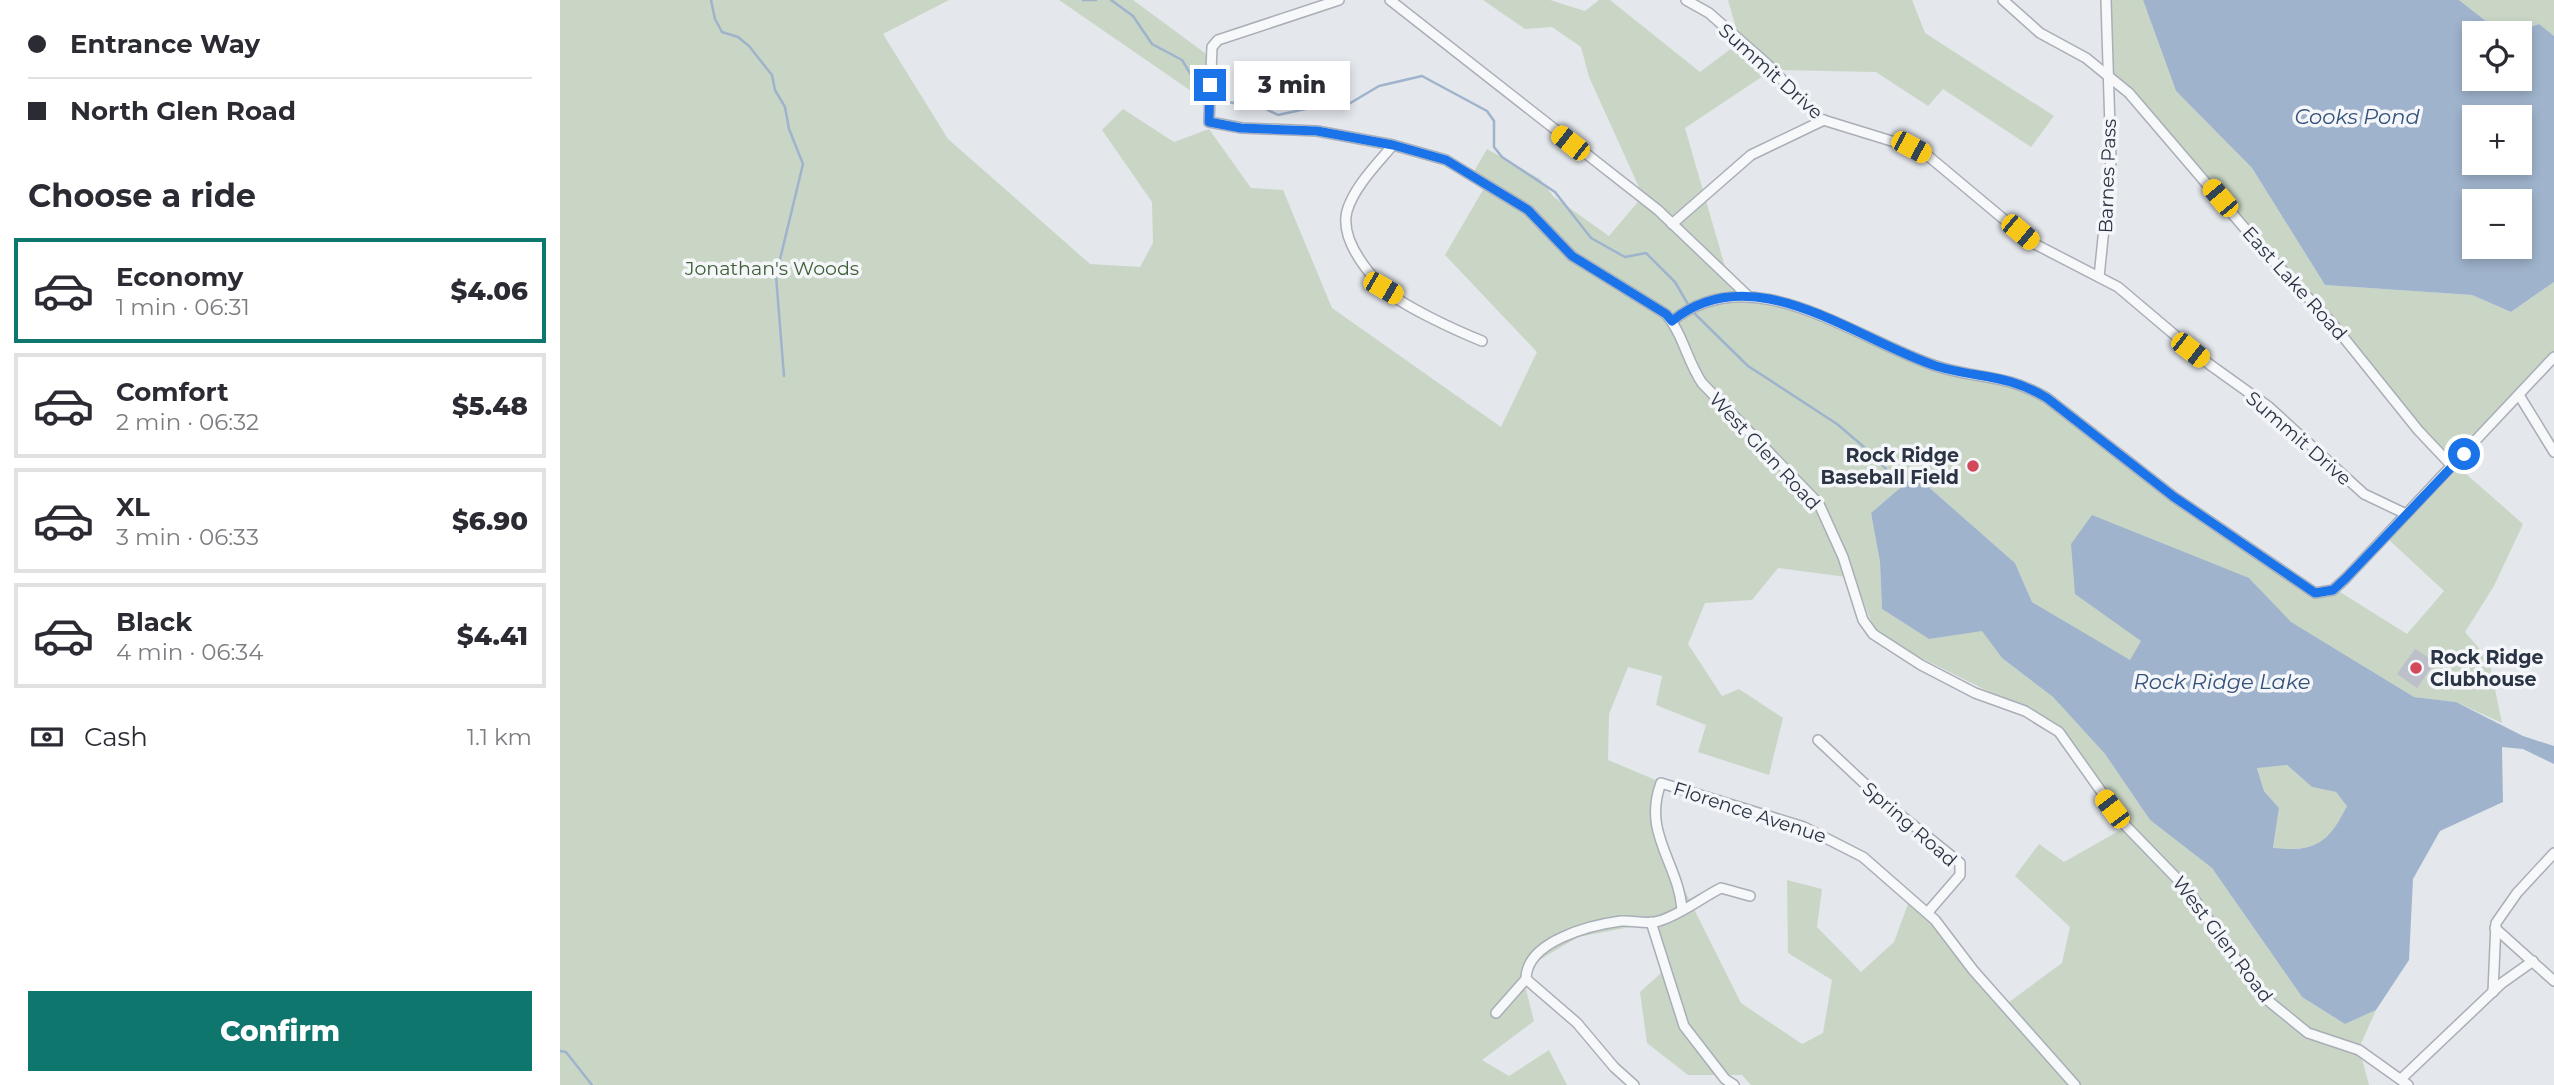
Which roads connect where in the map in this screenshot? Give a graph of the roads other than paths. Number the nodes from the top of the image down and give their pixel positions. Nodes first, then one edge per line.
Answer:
1 (1339, 0) edge
2 (1390, 0) edge
3 (1686, 0) edge
4 (2003, 0) edge
5 (2106, 0) edge
6 (2108, 74) junction
7 (1824, 120) junction
8 (1393, 145) junction
9 (1672, 224) junction
10 (2099, 277) junction
11 (1748, 296) junction
12 (1672, 321) junction
13 (1482, 341) dead end
14 (2554, 358) edge
15 (2519, 395) junction
16 (2554, 452) edge
17 (2451, 464) junction
18 (2406, 514) junction
19 (1818, 740) dead end
20 (2554, 853) edge
21 (1750, 896) dead end
22 (1682, 909) junction
23 (1928, 912) junction
24 (1651, 922) junction
25 (2495, 928) junction
26 (2533, 961) junction
27 (1526, 979) junction
28 (2554, 981) edge
29 (2493, 992) junction
30 (1496, 1013) dead end
31 (2405, 1082) edge
32 (1633, 1084) edge
33 (1734, 1085) edge
34 (2075, 1085) edge

1 - 8 street
2 - 9 street
3 - 7 street, Summit Drive
4 - 6 street, East Lake Road
5 - 6 street, Barnes Pass
6 - 10 street, Barnes Pass
6 - 17 street, East Lake Road
7 - 9 street
7 - 10 street, Summit Drive
8 - 12 street
8 - 13 street
9 - 11 street
10 - 18 street, Summit Drive
11 - 12 street
11 - 18 street
12 - 31 street, West Glen Road
14 - 15 street
15 - 16 street
15 - 17 street
17 - 18 street
19 - 23 street, Spring Road
20 - 25 street
21 - 22 street
22 - 23 street, Florence Avenue
22 - 24 street
23 - 34 street, Florence Avenue
24 - 27 street
24 - 33 street
25 - 26 street
25 - 29 street
26 - 28 street
26 - 29 street
27 - 30 street
27 - 32 street
29 - 31 street

